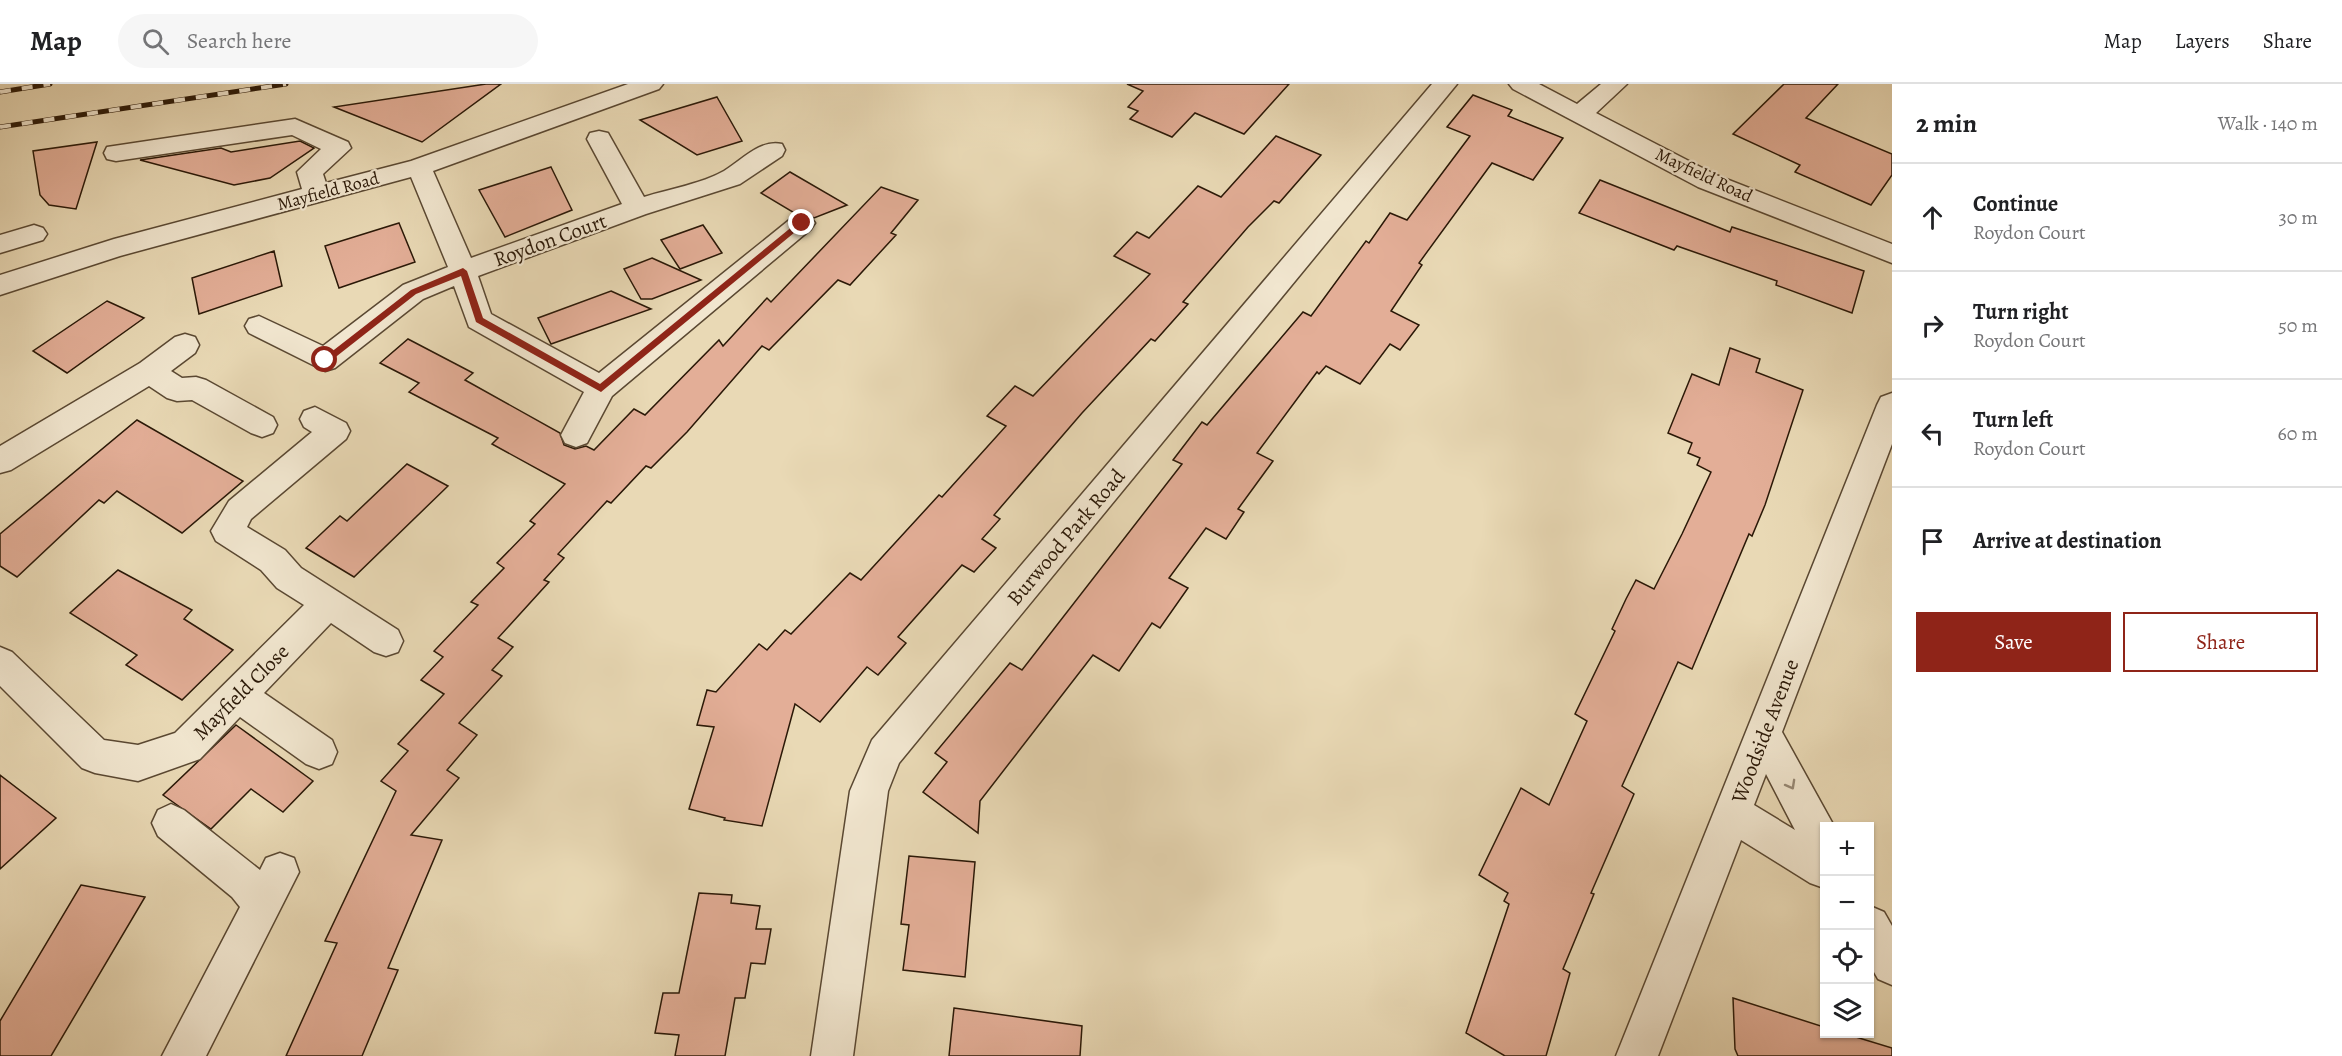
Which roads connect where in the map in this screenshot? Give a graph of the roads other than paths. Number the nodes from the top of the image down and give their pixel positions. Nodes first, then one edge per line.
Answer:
1 (651, 84) edge
2 (1445, 84) edge
3 (1521, 84) edge
4 (1615, 84) edge
5 (1580, 114) junction
6 (599, 139) dead end
7 (773, 150) dead end
8 (116, 153) dead end
9 (419, 167) junction
10 (316, 194) junction
11 (637, 208) junction
12 (802, 223) dead end
13 (34, 234) dead end
14 (0, 244) edge
15 (1892, 254) edge
16 (463, 271) junction
17 (0, 285) edge
18 (259, 326) dead end
19 (185, 345) dead end
20 (150, 371) junction
21 (601, 388) junction
22 (1892, 405) edge
23 (315, 419) dead end
24 (262, 425) dead end
25 (576, 435) dead end
26 (0, 461) edge
27 (328, 603) junction
28 (387, 640) dead end
29 (0, 663) edge
30 (238, 695) junction
31 (1763, 733) junction
32 (319, 752) dead end
33 (1733, 814) junction
34 (171, 823) dead end
35 (1820, 839) edge
36 (1820, 867) edge
37 (1871, 930) edge
38 (1892, 964) edge
39 (183, 1056) edge
40 (832, 1056) edge
41 (1637, 1056) edge

1 - 9 street, Mayfield Road
2 - 40 street, Burwood Park Road
3 - 5 street, Mayfield Road
4 - 5 street
5 - 15 street, Mayfield Road
6 - 11 street, Roydon Court
7 - 11 street, Roydon Court
8 - 10 street
9 - 10 street, Mayfield Road
9 - 16 street
10 - 17 street, Mayfield Road
11 - 16 street, Roydon Court
12 - 21 street
13 - 14 street
16 - 18 street, Roydon Court
16 - 21 street
19 - 20 street
20 - 24 street
20 - 26 street
21 - 25 street
22 - 31 street, Woodside Avenue
23 - 27 street
27 - 28 street
27 - 30 street, Mayfield Close
29 - 30 street, Mayfield Close
30 - 32 street
31 - 33 street, Woodside Avenue
31 -> 35 street
33 - 36 street
33 - 41 street, Woodside Avenue
34 - 39 street
37 - 38 street

